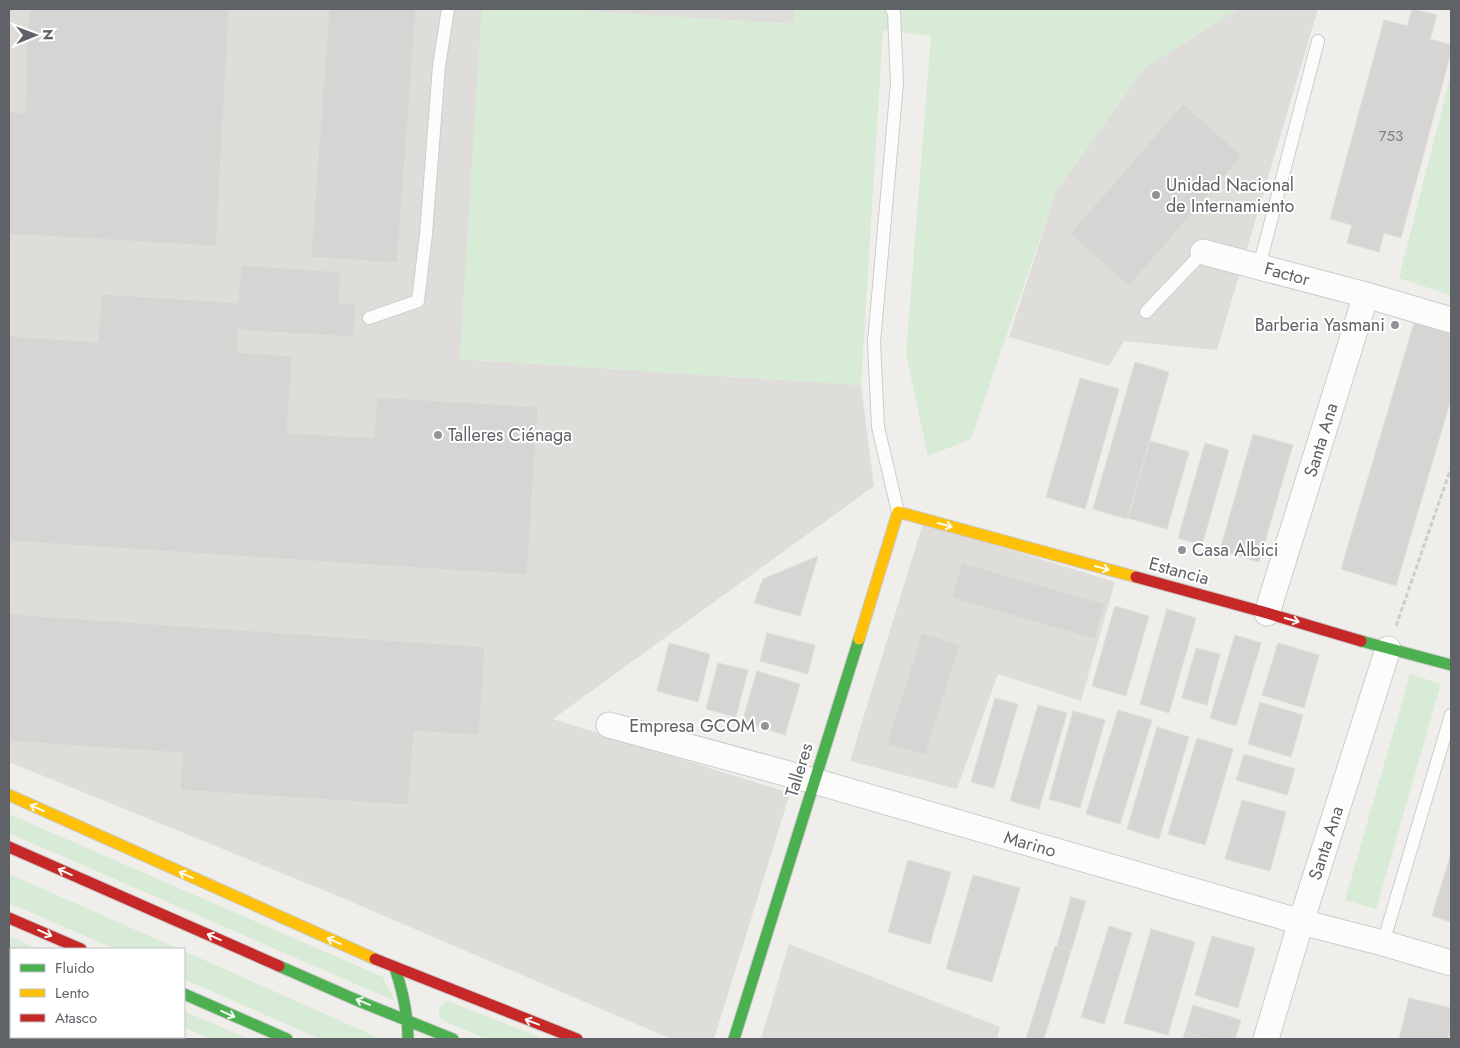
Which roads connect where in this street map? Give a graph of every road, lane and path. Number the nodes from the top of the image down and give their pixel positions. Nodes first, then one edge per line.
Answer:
1 (448, 9) edge
2 (892, 9) edge
3 (1318, 41) dead end
4 (1203, 252) joint
5 (1259, 267) junction
6 (1366, 295) junction
7 (1146, 312) dead end
8 (369, 318) dead end
9 (1451, 320) edge
10 (1451, 468) edge
11 (898, 512) junction
12 (1267, 613) junction
13 (1388, 648) junction
14 (1451, 665) edge
15 (1451, 715) edge
16 (609, 725) dead end
17 (814, 782) junction
18 (9, 796) edge
19 (9, 848) edge
20 (9, 918) edge
21 (1300, 922) junction
22 (1383, 943) junction
23 (79, 948) edge
24 (1451, 963) edge
25 (395, 968) junction
26 (185, 994) edge
27 (408, 1020) junction
28 (287, 1039) edge
29 (408, 1039) edge
30 (453, 1039) edge
31 (578, 1039) edge
32 (734, 1039) edge
33 (1266, 1039) edge

1 - 8 lane
2 - 11 lane
3 - 5 lane
4 - 5 street, Factor
4 - 7 lane, Factor
5 - 6 street, Factor
6 - 9 street, Factor
6 - 12 street, Santa Ana
10 - 13 path
11 -> 12 main road, Estancia
11 - 17 main road, Talleres
12 -> 13 main road, Estancia
13 - 14 main road, Estancia
13 - 21 street, Santa Ana
15 - 22 lane
16 - 17 street, Marino
17 - 21 street, Marino
17 - 32 main road, Talleres
25 -> 18 main road
27 -> 19 main road
20 -> 23 main road
21 - 22 street, Marino
21 - 33 street, Santa Ana
22 - 24 street, Marino
25 - 27 main road
31 -> 25 main road
26 -> 28 main road
27 - 29 main road
27 - 30 main road

